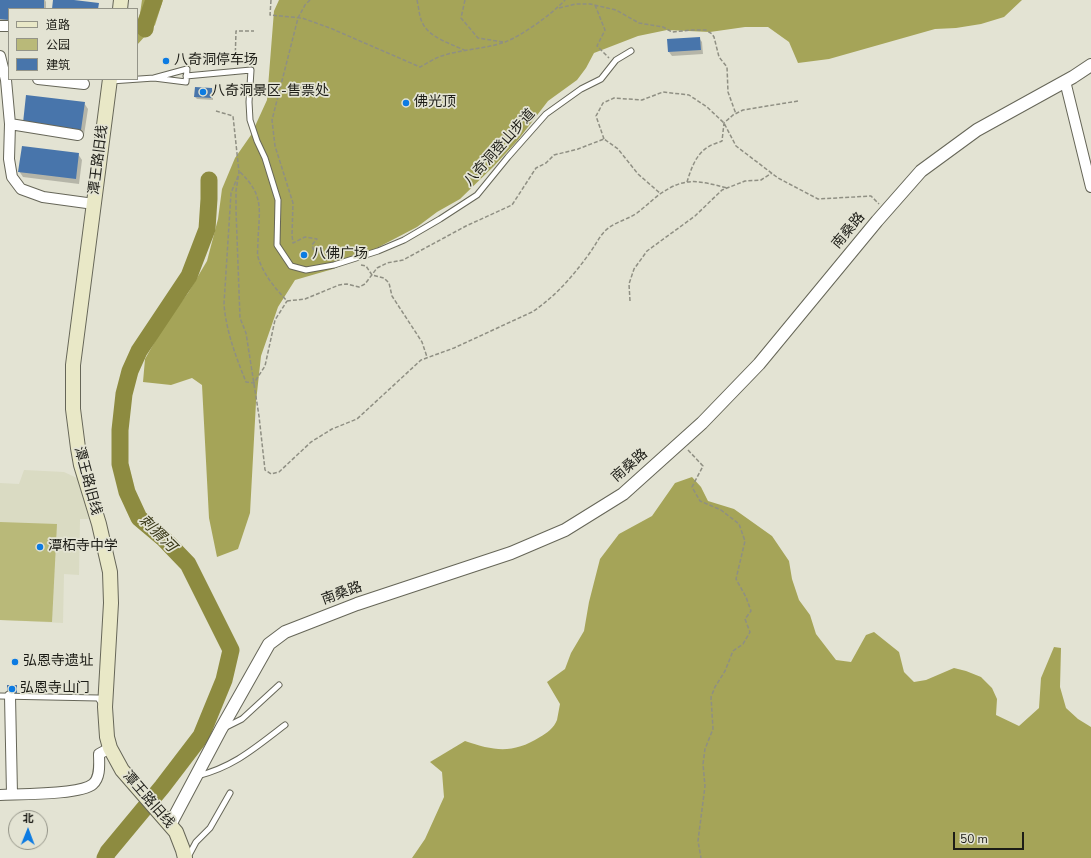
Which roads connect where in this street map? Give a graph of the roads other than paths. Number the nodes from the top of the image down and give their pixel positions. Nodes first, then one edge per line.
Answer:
1 (631, 51) dead end
2 (0, 56) edge
3 (1091, 66) edge
4 (7, 75) edge
5 (186, 76) junction
6 (154, 78) junction
7 (138, 79) edge
8 (47, 80) edge
9 (110, 80) edge
10 (1066, 81) junction
11 (84, 84) dead end
12 (10, 124) junction
13 (78, 135) dead end
14 (1091, 187) edge
15 (94, 204) junction
16 (279, 685) dead end
17 (5, 696) edge
18 (105, 707) junction
19 (285, 725) dead end
20 (222, 729) junction
21 (110, 748) junction
22 (196, 777) junction
23 (230, 793) dead end
24 (12, 794) junction
25 (0, 795) edge
26 (168, 822) junction
27 (186, 858) edge

1 - 5 lane, 八奇洞登山步道
2 - 4 street
3 - 10 street, 南桑路
4 - 12 street
5 - 6 lane
5 - 6 lane
6 - 7 lane
8 - 11 street
9 - 15 main road, 潭王路旧线
10 - 14 street
10 - 20 street, 南桑路
12 - 13 street
12 - 15 street
15 - 18 main road, 潭王路旧线
16 - 20 lane
17 - 18 lane
17 - 24 street
18 - 21 main road, 潭王路旧线
19 - 22 lane
20 - 22 street, 南桑路
21 - 24 street
21 - 26 main road, 潭王路旧线
22 - 26 street, 南桑路
23 - 27 lane
24 - 25 street
26 - 27 main road, 潭王路旧线

